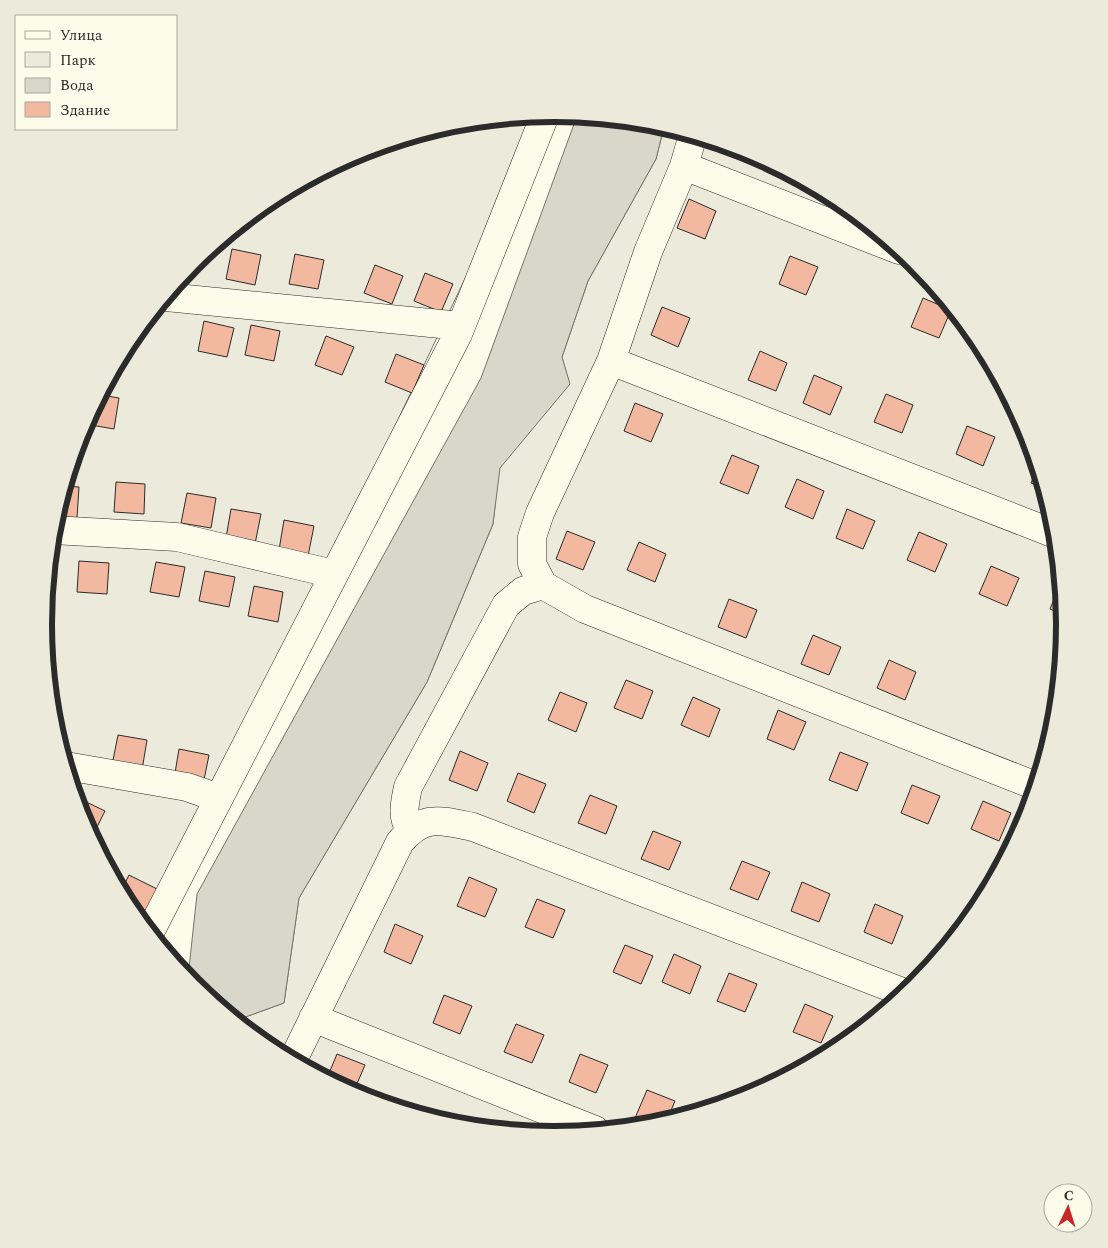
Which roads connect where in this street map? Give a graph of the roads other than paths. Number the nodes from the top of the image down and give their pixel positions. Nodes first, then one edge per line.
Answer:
1 (542, 123) edge
2 (691, 142) edge
3 (684, 166) junction
4 (880, 243) edge
5 (173, 298) edge
6 (461, 326) junction
7 (611, 361) junction
8 (61, 530) edge
9 (1047, 531) edge
10 (334, 574) junction
11 (543, 585) junction
12 (74, 767) edge
13 (1029, 783) edge
14 (218, 798) junction
15 (410, 830) junction
16 (153, 925) edge
17 (897, 990) edge
18 (313, 1018) junction
19 (296, 1054) edge
20 (581, 1124) edge

1 - 6 street
2 - 3 street
3 - 4 street
3 - 7 street
5 - 6 street
6 - 10 street
7 - 9 street
7 - 11 street
8 - 10 street
10 - 14 street
11 - 13 street
11 - 15 street
12 - 14 street
14 - 16 street
15 - 17 street
15 - 18 street
18 - 19 street
18 - 20 street

